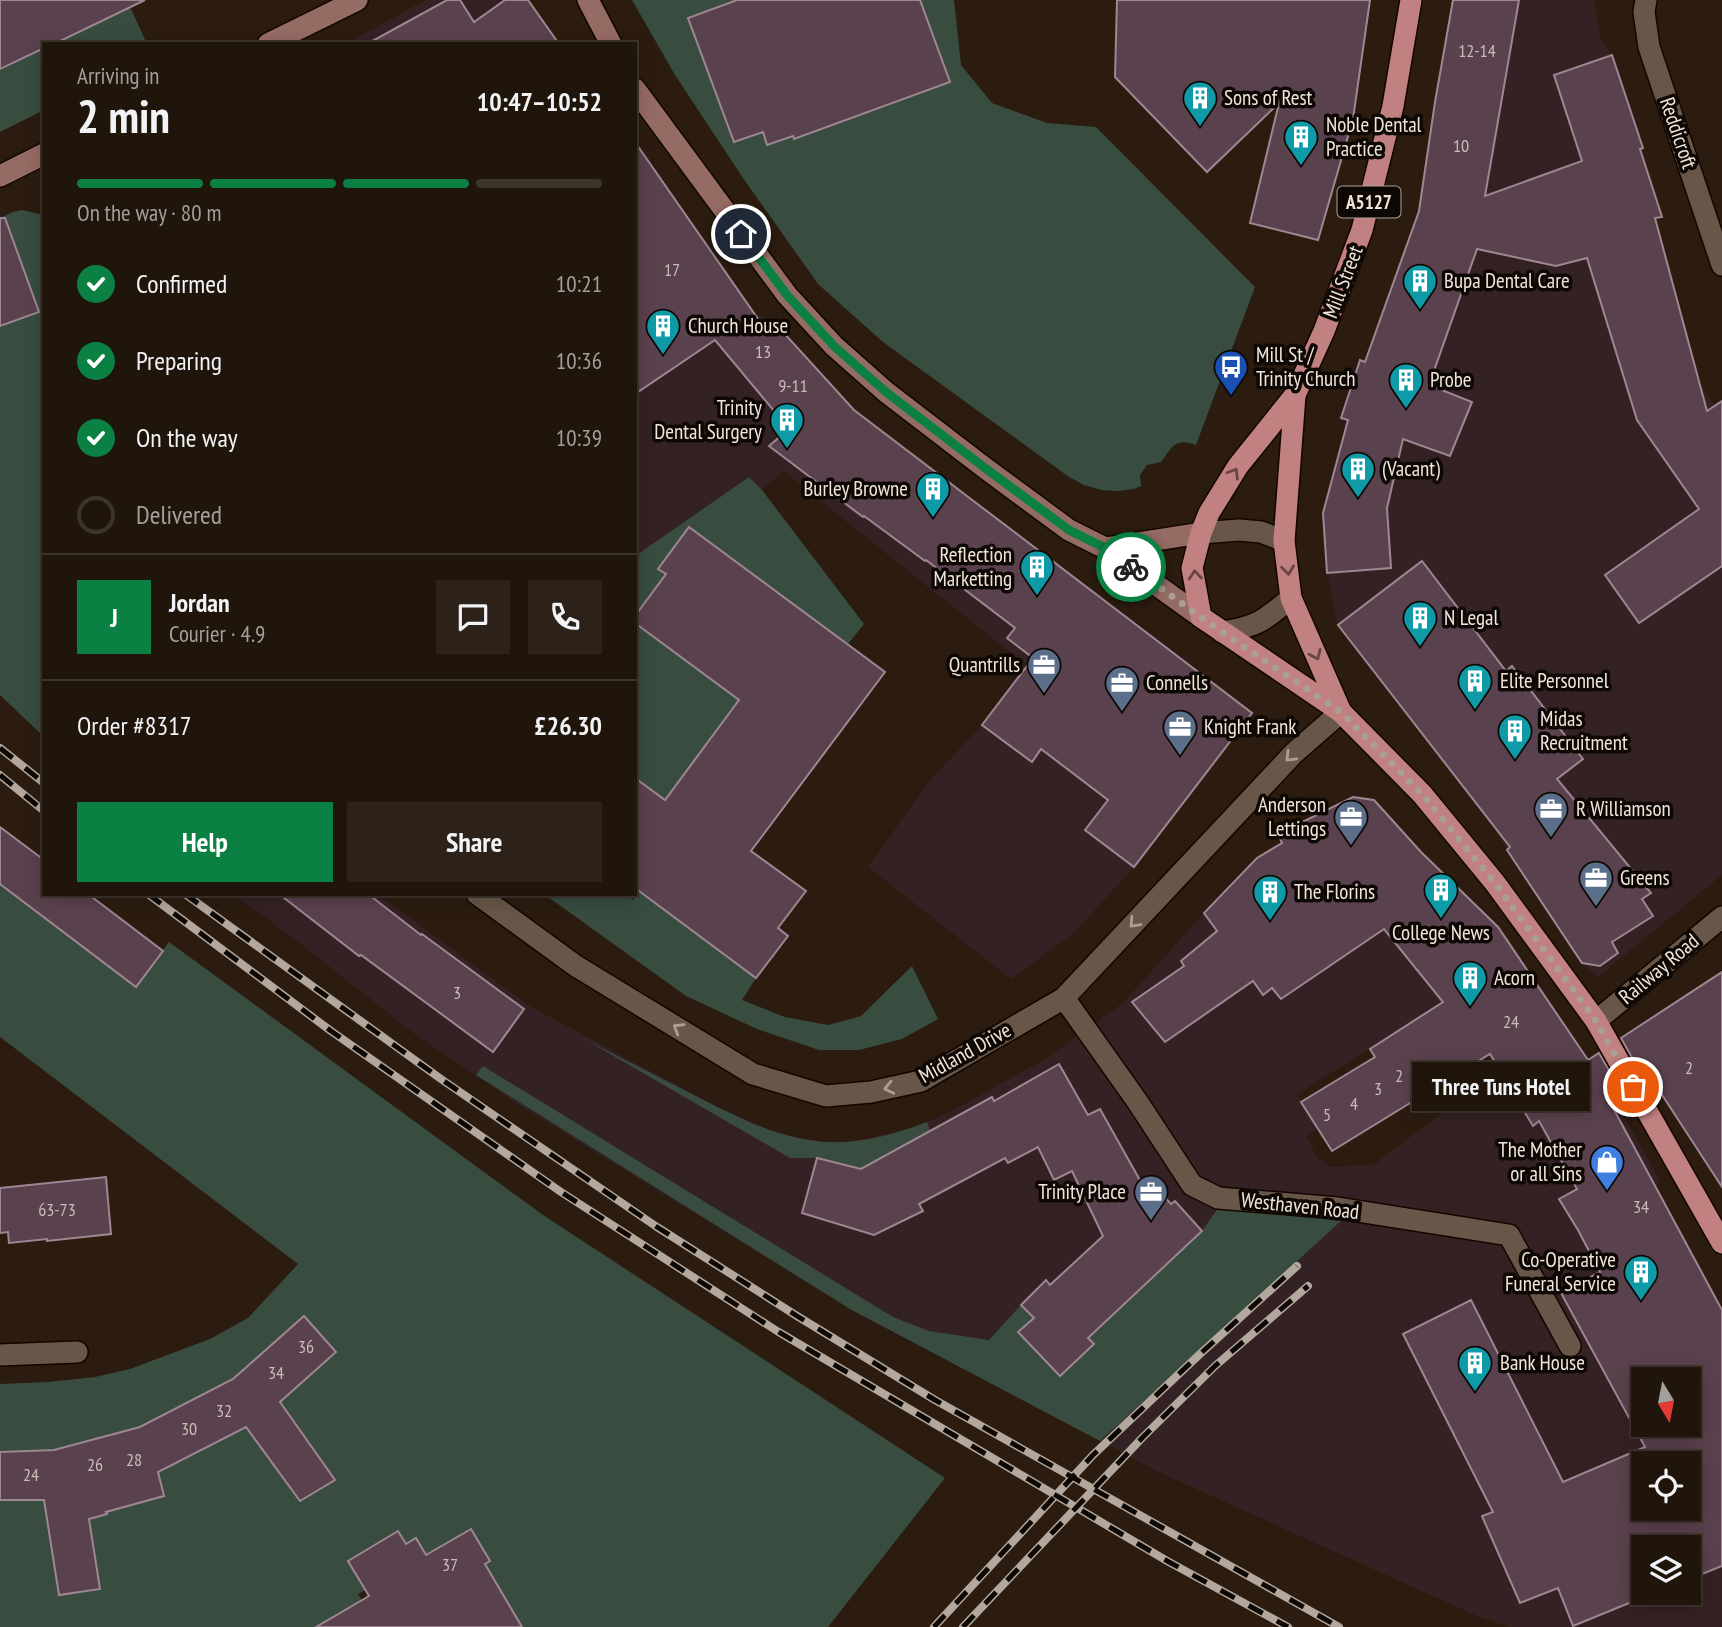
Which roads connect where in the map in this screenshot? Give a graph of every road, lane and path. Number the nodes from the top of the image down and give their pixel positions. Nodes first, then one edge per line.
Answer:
1 (357, 0) edge
2 (588, 0) edge
3 (1411, 0) edge
4 (1646, 0) edge
5 (272, 42) edge
6 (610, 42) edge
7 (637, 92) edge
8 (42, 155) edge
9 (0, 176) edge
10 (1722, 265) edge
11 (1295, 395) junction
12 (1201, 533) junction
13 (1284, 541) junction
14 (1105, 548) junction
15 (1292, 598) junction
16 (1201, 617) junction
17 (1222, 632) junction
18 (1341, 712) junction
19 (480, 896) edge
20 (1722, 917) edge
21 (1064, 998) junction
22 (1596, 1021) junction
23 (1722, 1243) edge
24 (1570, 1346) dead end
25 (77, 1352) dead end
26 (0, 1355) edge

1 - 5 street
2 - 6 street
3 - 11 main road, Mill Street / A5127
4 - 10 street, Reddicroft
7 - 14 street
8 - 9 street
12 -> 11 main road, Mill Street
11 - 13 main road, Mill Street / A5127
12 - 13 street
12 - 14 street
16 -> 12 main road
13 -> 15 main road, Mill Street / A5127
14 - 16 street
15 - 17 street
15 -> 18 main road, A5127
16 - 17 main road, A5127
17 - 18 main road, A5127
18 -> 21 street, Midland Drive
18 - 22 main road, A5127
21 -> 19 street, Midland Drive
20 - 22 street, Railway Road
21 - 24 street, Westhaven Road
22 - 23 main road, A5127
25 - 26 street

